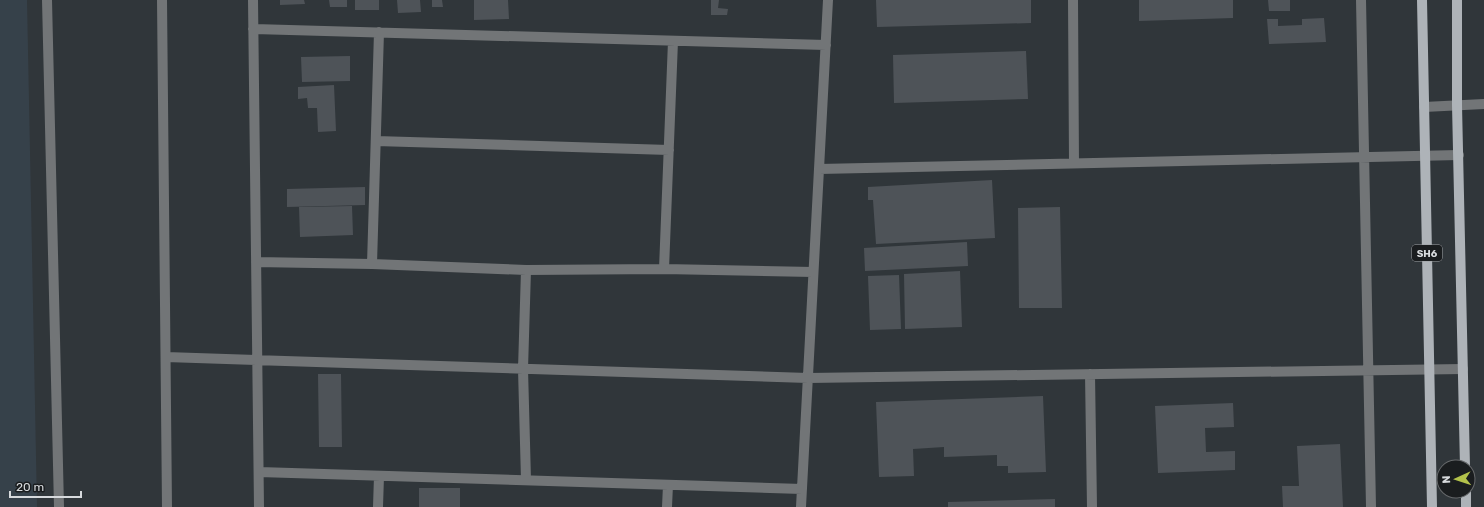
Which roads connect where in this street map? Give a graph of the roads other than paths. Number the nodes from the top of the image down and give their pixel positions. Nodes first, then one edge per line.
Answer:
1 (48, 0) edge
2 (162, 0) edge
3 (253, 0) edge
4 (828, 0) edge
5 (1073, 0) edge
6 (1361, 0) edge
7 (1422, 0) edge
8 (1457, 0) edge
9 (253, 29) junction
10 (379, 32) junction
11 (673, 41) junction
12 (826, 45) junction
13 (1484, 104) edge
14 (1458, 105) junction
15 (1424, 107) junction
16 (376, 141) junction
17 (669, 150) junction
18 (1458, 154) junction
19 (1425, 155) junction
20 (1364, 157) junction
21 (1074, 163) junction
22 (819, 169) junction
23 (256, 262) junction
24 (372, 264) junction
25 (526, 270) junction
26 (664, 270) junction
27 (813, 272) junction
28 (166, 357) junction
29 (257, 361) junction
30 (523, 369) junction
31 (1430, 369) junction
32 (1463, 369) junction
33 (1368, 370) junction
34 (1090, 374) junction
35 (808, 378) junction
36 (1465, 459) edge
37 (259, 472) junction
38 (379, 476) junction
39 (526, 480) junction
40 (668, 485) junction
41 (802, 489) junction
42 (59, 507) edge
43 (167, 507) edge
44 (259, 507) edge
45 (378, 507) edge
46 (667, 507) edge
47 (800, 507) edge
48 (1092, 507) edge
49 (1371, 507) edge
50 (1432, 507) edge

1 - 42 street
2 - 28 street
3 - 9 street
4 - 12 street
5 - 21 street
6 - 20 street
7 - 15 main road, SH6
8 - 14 main road
9 - 10 street
9 - 23 street
10 - 11 street
10 - 16 street
11 - 12 street
11 - 17 street
12 - 22 street
13 - 14 street
14 - 15 street
14 - 18 main road
15 - 19 main road, SH6
16 - 17 street
16 - 24 street
17 - 26 street
18 - 19 street
18 - 32 main road
19 - 20 street
19 - 31 main road, SH6
20 - 21 street
20 - 33 street
21 - 22 street
22 - 27 street
23 - 24 street
23 - 29 street
24 - 25 street
25 - 26 street
25 - 30 street
26 - 27 street
27 - 35 street
28 - 29 street
28 - 43 street
29 - 30 street
29 - 37 street
30 - 35 street
30 - 39 street
31 - 32 street
31 - 33 street
31 - 50 main road, SH6
32 - 36 main road
33 - 34 street
33 - 49 street
34 - 35 street
34 - 48 street
35 - 41 street
37 - 38 street
37 - 44 street
38 - 39 street
38 - 45 street
39 - 40 street
40 - 41 street
40 - 46 street
41 - 47 street

